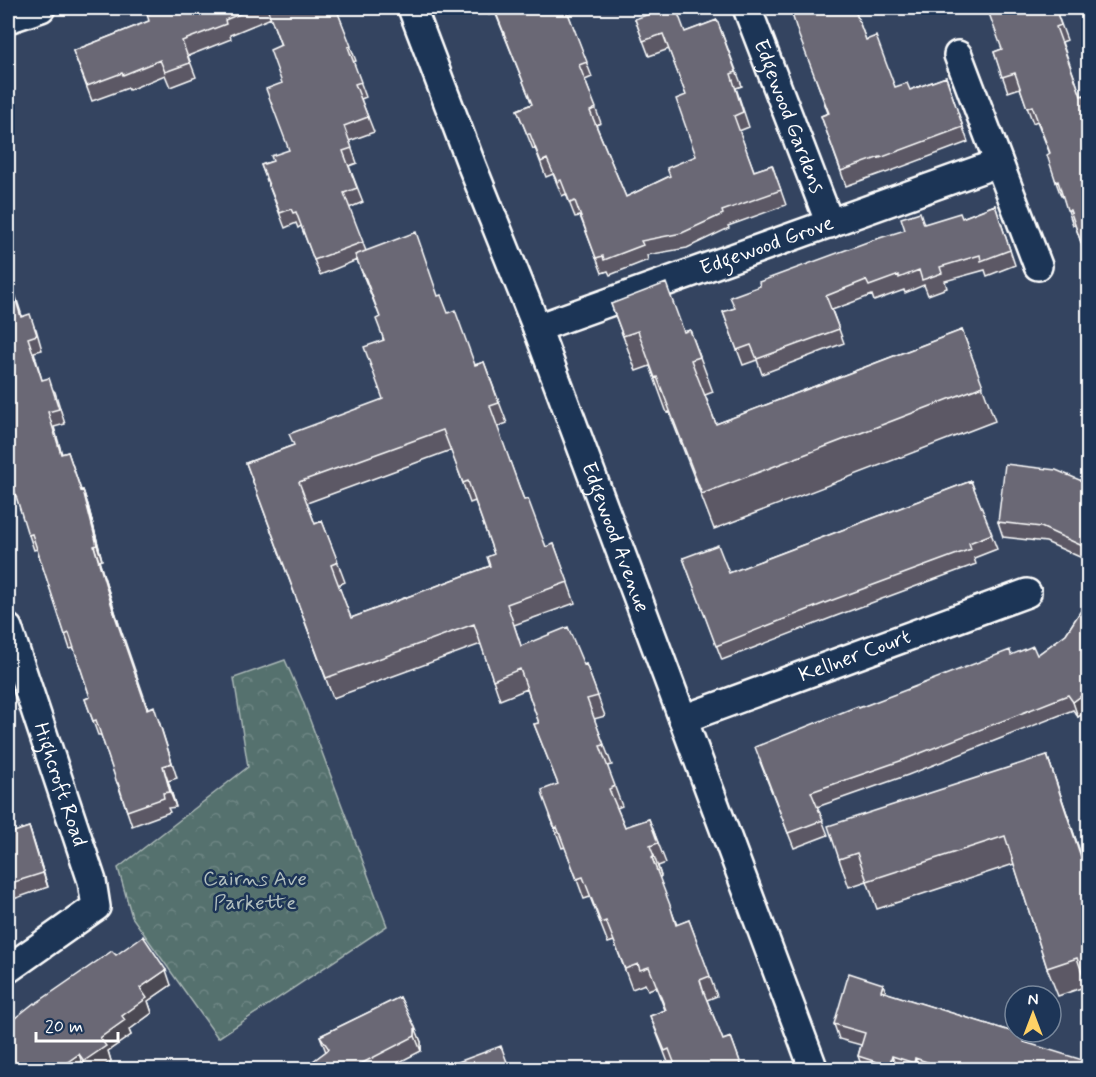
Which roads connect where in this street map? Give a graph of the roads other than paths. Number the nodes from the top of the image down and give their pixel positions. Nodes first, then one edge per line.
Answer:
1 (41, 8) edge
2 (412, 8) edge
3 (747, 8) edge
4 (8, 19) edge
5 (958, 55) dead end
6 (999, 163) junction
7 (830, 224) junction
8 (1038, 266) dead end
9 (537, 328) junction
10 (1027, 593) dead end
11 (8, 628) edge
12 (683, 719) junction
13 (8, 969) edge
14 (814, 1070) edge

1 - 4 street
2 - 9 street, Edgewood Avenue
3 - 7 street, Edgewood Gardens
5 - 6 street
6 - 7 street, Edgewood Grove
6 - 8 street
7 - 9 street, Edgewood Grove
9 - 12 street, Edgewood Avenue
10 - 12 street, Kellner Court
11 - 13 street, Highcroft Road
12 - 14 street, Edgewood Avenue

